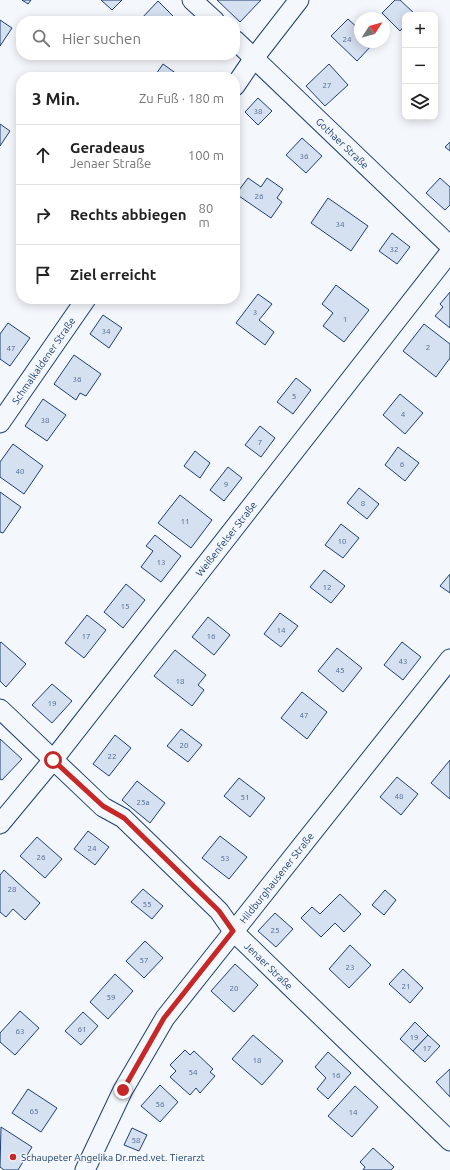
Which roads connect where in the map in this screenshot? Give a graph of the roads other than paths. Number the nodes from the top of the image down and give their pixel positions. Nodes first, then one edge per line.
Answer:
1 (192, 0) edge
2 (299, 0) edge
3 (210, 16) edge
4 (240, 45) edge
5 (254, 58) junction
6 (240, 79) edge
7 (450, 246) edge
8 (450, 252) edge
9 (83, 304) edge
10 (0, 423) edge
11 (450, 659) edge
12 (0, 709) edge
13 (53, 760) junction
14 (0, 824) edge
15 (233, 931) junction
16 (449, 1138) edge
17 (85, 1170) edge

1 - 3 street
2 - 5 street
4 - 5 street, Gothaer Straße
5 - 6 street
5 - 7 street, Gothaer Straße
8 - 13 street, Weißenfelser Straße
9 - 10 street, Schmalkaldener Straße
11 - 15 street, Hildburghausener Straße
12 - 13 street, Jenaer Straße
13 - 14 street, Weißenfelser Straße
13 - 15 street, Jenaer Straße
15 - 16 street, Jenaer Straße
15 - 17 street, Hildburghausener Straße

